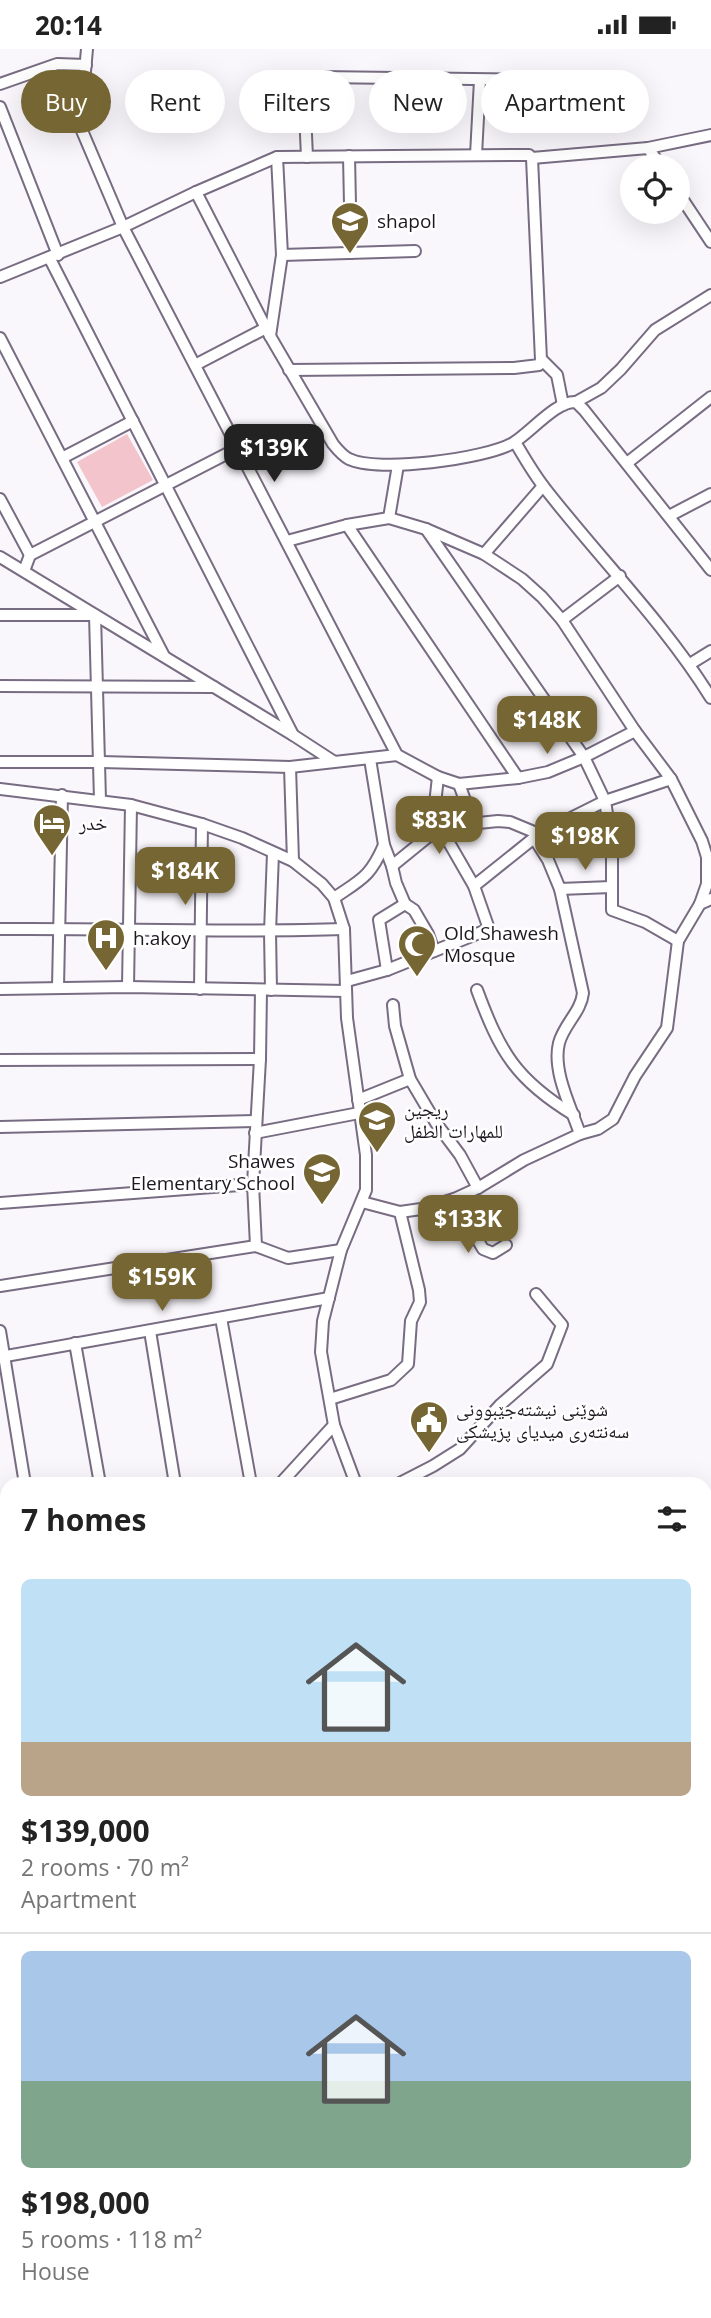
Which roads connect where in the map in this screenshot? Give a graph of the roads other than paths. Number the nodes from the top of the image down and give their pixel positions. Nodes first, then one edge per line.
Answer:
1 (87, 49) edge
2 (86, 65) junction
3 (480, 80) joint
4 (0, 84) edge
5 (0, 107) edge
6 (711, 135) edge
7 (648, 148) junction
8 (652, 154) edge
9 (476, 155) junction
10 (349, 156) junction
11 (277, 157) junction
12 (307, 157) junction
13 (532, 158) junction
14 (196, 192) junction
15 (690, 210) edge
16 (123, 227) junction
17 (711, 242) edge
18 (415, 251) dead end
19 (351, 253) junction
20 (282, 255) junction
21 (54, 257) junction
22 (1, 275) edge
23 (711, 295) edge
24 (268, 332) junction
25 (0, 338) edge
26 (541, 359) junction
27 (195, 365) junction
28 (289, 370) junction
29 (711, 397) edge
30 (576, 402) junction
31 (563, 405) junction
32 (133, 421) junction
33 (515, 442) junction
34 (238, 447) junction
35 (62, 458) junction
36 (627, 463) junction
37 (398, 464) junction
38 (166, 485) junction
39 (542, 486) junction
40 (711, 494) edge
41 (0, 499) edge
42 (669, 516) junction
43 (389, 518) junction
44 (95, 522) junction
45 (347, 525) junction
46 (426, 529) junction
47 (287, 541) junction
48 (484, 554) junction
49 (30, 555) junction
50 (0, 557) edge
51 (711, 570) edge
52 (24, 571) junction
53 (620, 576) junction
54 (0, 615) edge
55 (95, 615) junction
56 (562, 620) junction
57 (711, 651) edge
58 (164, 656) junction
59 (690, 664) junction
60 (98, 686) junction
61 (0, 687) edge
62 (214, 687) junction
63 (711, 698) edge
64 (635, 731) junction
65 (293, 735) junction
66 (397, 755) junction
67 (584, 757) junction
68 (370, 759) junction
69 (333, 761) junction
70 (0, 762) edge
71 (101, 762) junction
72 (290, 767) junction
73 (438, 777) junction
74 (518, 778) junction
75 (671, 779) junction
76 (459, 783) junction
77 (0, 789) edge
78 (62, 795) junction
79 (100, 800) junction
80 (605, 801) junction
81 (131, 804) junction
82 (473, 822) junction
83 (202, 824) junction
84 (440, 827) junction
85 (537, 836) junction
86 (384, 845) junction
87 (274, 853) junction
88 (293, 861) junction
89 (392, 866) junction
90 (474, 886) junction
91 (611, 887) junction
92 (560, 889) junction
93 (334, 898) junction
94 (711, 899) edge
95 (405, 904) junction
96 (700, 904) junction
97 (0, 929) edge
98 (58, 929) junction
99 (131, 929) junction
100 (201, 929) junction
101 (344, 929) junction
102 (270, 932) junction
103 (678, 941) junction
104 (434, 951) junction
105 (387, 970) junction
106 (346, 986) junction
107 (128, 987) junction
108 (58, 988) junction
109 (0, 989) edge
110 (200, 989) junction
111 (266, 990) junction
112 (477, 990) dead end
113 (393, 1005) dead end
114 (260, 1059) junction
115 (0, 1060) edge
116 (410, 1079) junction
117 (358, 1100) junction
118 (359, 1113) junction
119 (574, 1115) junction
120 (256, 1121) junction
121 (0, 1127) edge
122 (255, 1133) junction
123 (580, 1134) junction
124 (253, 1184) junction
125 (478, 1188) junction
126 (454, 1199) junction
127 (362, 1202) junction
128 (0, 1203) edge
129 (400, 1212) junction
130 (506, 1245) dead end
131 (256, 1246) junction
132 (341, 1250) junction
133 (0, 1286) edge
134 (536, 1294) dead end
135 (329, 1298) junction
136 (221, 1318) junction
137 (0, 1331) edge
138 (150, 1331) junction
139 (75, 1343) junction
140 (2, 1356) edge
141 (330, 1399) junction
142 (334, 1425) junction
143 (24, 1477) edge
144 (99, 1477) edge
145 (174, 1477) edge
146 (250, 1477) edge
147 (286, 1477) edge
148 (353, 1477) edge
149 (412, 1477) edge

1 - 2 street
2 - 4 street
2 - 16 street
3 - 9 street
3 - 12 street
5 - 21 street
6 - 7 street
7 - 8 street
7 - 13 street
9 - 10 street
9 - 13 street
10 - 12 street
10 - 19 street
11 - 12 street
11 - 14 street
11 - 20 street
13 - 26 street
14 - 16 street
14 - 24 street
15 - 17 street
16 - 21 street
16 - 27 street
18 - 19 street
19 - 20 street
20 - 24 street
21 - 22 street
21 - 32 street
23 - 30 street
24 - 27 street
24 - 28 street
25 - 35 street
26 - 28 street
26 - 31 street
27 - 34 street
28 - 37 street
29 - 36 street
30 - 31 street
30 - 36 street
31 - 33 street
32 - 35 street
32 - 38 street
33 - 37 street
33 - 39 street
34 - 38 street
34 - 47 street
35 - 44 street
36 - 42 street
37 - 43 street
38 - 44 street
38 - 65 street
39 - 48 street
39 - 53 street
40 - 42 street
41 - 49 street
42 - 51 street
43 - 45 street
43 - 46 street
44 - 49 street
44 - 58 street
45 - 47 street
45 - 74 street
46 - 48 street
46 - 67 street
47 - 66 street
48 - 56 street
49 - 52 street
50 - 52 street
52 - 55 street
53 - 56 street
53 - 59 street
54 - 55 street
55 - 58 street
55 - 60 street
56 - 64 street
57 - 59 street
58 - 62 street
59 - 63 street
60 - 61 street
60 - 62 street
60 - 71 street
62 - 65 street
64 - 67 street
64 - 75 street
65 - 69 street
66 - 68 street
66 - 73 street
67 - 74 street
67 - 80 street
68 - 69 street
68 - 86 street
69 - 72 street
70 - 71 street
71 - 72 street
71 - 79 street
72 - 88 street
73 - 76 street
73 - 84 street
74 - 76 street
75 - 80 street
75 - 96 street
76 - 82 street
77 - 78 street
78 - 79 street
78 - 98 street
79 - 81 street
80 - 85 street
80 - 91 street
81 - 83 street
81 - 99 street
82 - 84 street
82 - 85 street
83 - 87 street
83 - 100 street
84 - 89 street
84 - 90 street
85 - 90 street
85 - 92 street
86 - 89 street
86 - 93 street
87 - 88 street
87 - 102 street
88 - 93 street
89 - 95 street
90 - 104 street
91 - 92 street
91 - 103 street
92 - 119 street
93 - 101 street
94 - 96 street
95 - 104 street
95 - 105 street
96 - 103 street
97 - 98 street
98 - 99 street
98 - 108 street
99 - 100 street
99 - 107 street
100 - 102 street
100 - 110 street
101 - 102 street
101 - 106 street
102 - 111 street
103 - 123 street
104 - 105 street
105 - 106 street
106 - 111 street
106 - 117 street
107 - 108 street
107 - 110 street
108 - 109 street
110 - 111 street
111 - 114 street
112 - 119 street
113 - 116 street
114 - 115 street
114 - 120 street
116 - 117 street
116 - 125 street
117 - 118 street
118 - 122 street
118 - 127 street
119 - 123 street
120 - 121 street
120 - 122 street
122 - 124 street
123 - 125 street
124 - 128 street
124 - 131 street
125 - 126 street
126 - 129 street
126 - 130 street
127 - 129 street
127 - 132 street
129 - 141 street
131 - 132 street
131 - 133 street
132 - 135 street
134 - 149 street
135 - 136 street
135 - 141 street
136 - 138 street
136 - 146 street
137 - 140 street
138 - 139 street
138 - 145 street
139 - 140 street
139 - 144 street
140 - 143 street
141 - 142 street
142 - 147 street
142 - 148 street

